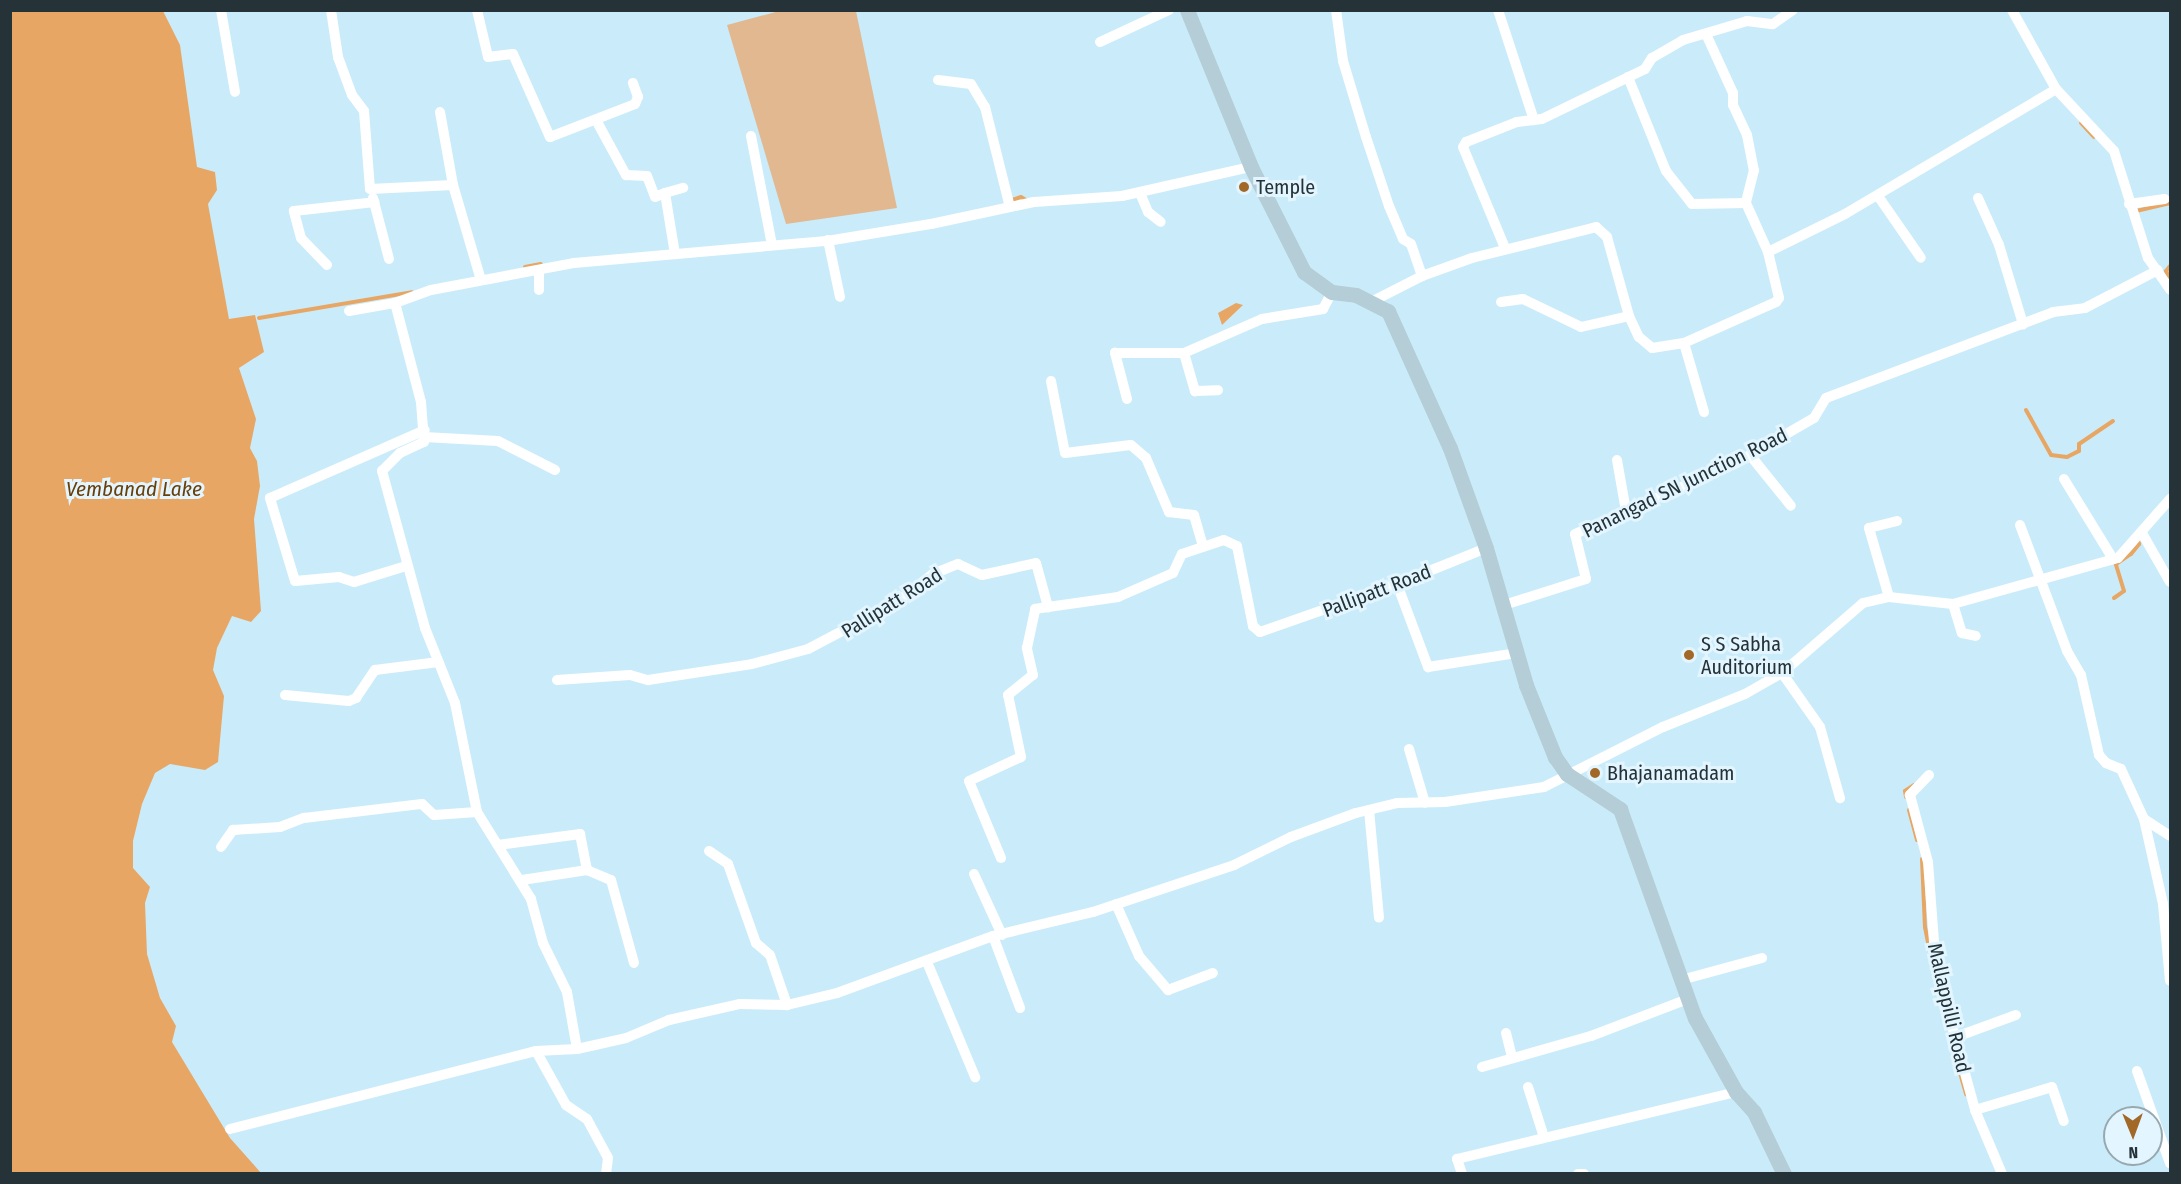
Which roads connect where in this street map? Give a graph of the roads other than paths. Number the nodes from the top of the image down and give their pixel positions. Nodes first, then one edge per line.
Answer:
1 (221, 10) edge
2 (332, 10) edge
3 (477, 10) edge
4 (1169, 10) edge
5 (1186, 10) edge
6 (1336, 10) edge
7 (1498, 10) edge
8 (1792, 10) edge
9 (2012, 10) edge
10 (1706, 34) junction
11 (1100, 42) dead end
12 (1628, 77) junction
13 (938, 80) dead end
14 (633, 83) dead end
15 (2056, 89) junction
16 (235, 92) dead end
17 (440, 112) dead end
18 (596, 120) junction
19 (1534, 120) junction
20 (751, 136) dead end
21 (1251, 167) junction
22 (453, 184) junction
23 (683, 188) dead end
24 (370, 189) junction
25 (665, 193) junction
26 (1140, 193) junction
27 (1878, 196) junction
28 (1978, 198) dead end
29 (2165, 199) dead end
30 (375, 202) junction
31 (1746, 203) junction
32 (2129, 204) junction
33 (1010, 207) junction
34 (1161, 222) dead end
35 (828, 240) junction
36 (772, 245) junction
37 (1505, 248) junction
38 (1768, 252) junction
39 (675, 254) junction
40 (1921, 258) dead end
41 (389, 260) dead end
42 (327, 265) dead end
43 (539, 270) junction
44 (2158, 270) junction
45 (1422, 276) junction
46 (481, 280) junction
47 (539, 290) dead end
48 (2170, 290) edge
49 (1332, 292) junction
50 (840, 297) dead end
51 (1373, 301) junction
52 (1501, 302) dead end
53 (395, 303) junction
54 (349, 311) dead end
55 (1629, 316) junction
56 (2023, 324) junction
57 (1684, 343) junction
58 (1184, 353) junction
59 (1051, 381) dead end
60 (1218, 390) dead end
61 (1127, 399) dead end
62 (1704, 412) dead end
63 (424, 433) junction
64 (1750, 455) junction
65 (1617, 460) dead end
66 (555, 470) dead end
67 (2064, 479) dead end
68 (2170, 499) edge
69 (1791, 506) dead end
70 (1626, 511) junction
71 (1897, 520) dead end
72 (2020, 525) dead end
73 (2142, 533) junction
74 (1203, 547) junction
75 (1486, 548) junction
76 (2114, 559) junction
77 (406, 567) junction
78 (2042, 579) junction
79 (2170, 582) edge
80 (1397, 585) junction
81 (1889, 597) junction
82 (1953, 604) junction
83 (1504, 605) junction
84 (1048, 607) junction
85 (1976, 636) dead end
86 (1516, 653) junction
87 (438, 662) junction
88 (1782, 673) junction
89 (557, 680) dead end
90 (285, 695) dead end
91 (1409, 749) dead end
92 (1567, 774) junction
93 (1929, 775) dead end
94 (1840, 798) dead end
95 (1425, 803) junction
96 (1369, 810) junction
97 (477, 812) junction
98 (2144, 819) junction
99 (2170, 836) edge
100 (498, 845) junction
101 (221, 847) dead end
102 (709, 851) dead end
103 (1001, 858) dead end
104 (587, 870) junction
105 (974, 874) dead end
106 (522, 880) junction
107 (1116, 904) junction
108 (1379, 918) dead end
109 (998, 936) junction
110 (1762, 958) dead end
111 (927, 962) junction
112 (634, 963) dead end
113 (1213, 974) dead end
114 (1681, 980) junction
115 (2170, 981) edge
116 (1688, 999) junction
117 (787, 1005) junction
118 (1020, 1008) dead end
119 (2016, 1015) dead end
120 (1506, 1033) dead end
121 (1953, 1038) junction
122 (577, 1049) junction
123 (536, 1051) junction
124 (1512, 1057) junction
125 (1482, 1067) dead end
126 (2137, 1071) dead end
127 (975, 1077) dead end
128 (1528, 1087) dead end
129 (1736, 1092) junction
130 (1975, 1110) junction
131 (2064, 1120) dead end
132 (230, 1129) dead end
133 (1544, 1137) junction
134 (2170, 1163) edge
135 (606, 1173) edge
136 (1462, 1173) edge
137 (1578, 1173) edge
138 (1584, 1173) edge
139 (1784, 1173) edge
140 (2002, 1173) edge

1 - 16 street
2 - 24 street
3 - 18 street
4 - 11 street
5 - 21 main road
6 - 45 street
7 - 19 street
8 - 10 street
9 - 15 street
10 - 12 street
10 - 31 street
12 - 19 street
12 - 31 street
13 - 33 street
14 - 18 street
15 - 27 street
15 - 32 street
17 - 22 street
18 - 25 street
19 - 37 street
20 - 36 street
21 - 26 street
21 - 49 main road
22 - 24 street
22 - 46 street
23 - 25 street
24 - 30 street
25 - 39 street
26 - 33 street
26 - 34 street
27 - 38 street
27 - 40 street
28 - 56 street
29 - 32 street
30 - 41 street
30 - 42 street
31 - 38 street
32 - 44 street
33 - 35 street
35 - 36 street
35 - 50 street
36 - 39 street
37 - 45 street
37 - 55 street
38 - 57 street
39 - 43 street
43 - 46 street
43 - 47 street
44 - 48 street
44 - 56 street
45 - 51 street
46 - 53 street
49 - 51 main road
49 - 58 street
51 - 75 main road
52 - 55 street
53 - 54 street
53 - 63 street
55 - 57 street
56 - 64 street, Panangad SN Junction Road
57 - 62 street
58 - 60 street
58 - 61 street
59 - 74 street
63 - 66 street
63 - 77 street
63 - 77 street
64 - 69 street
64 - 70 street, Panangad SN Junction Road
65 - 70 street
67 - 76 street
68 - 73 street
70 - 83 street, Panangad SN Junction Road
71 - 81 street
72 - 78 street
73 - 76 street
73 - 79 street
74 - 80 street, Pallipatt Road
74 - 84 street, Pallipatt Road
75 - 80 street, Pallipatt Road
75 - 83 main road
76 - 78 street
77 - 87 street
78 - 82 street
78 - 98 street
80 - 86 street
81 - 82 street
81 - 88 street
82 - 85 street
83 - 86 main road
84 - 89 street, Pallipatt Road
84 - 103 street
86 - 92 main road
87 - 90 street
87 - 97 street
88 - 92 street
88 - 94 street
91 - 95 street
92 - 95 street
92 - 114 main road
93 - 121 street, Mallappilli Road
95 - 96 street
96 - 107 street
96 - 108 street
97 - 100 street
97 - 101 street
98 - 99 street
98 - 115 street
100 - 104 street
100 - 106 street
102 - 117 street
104 - 106 street
104 - 112 street
105 - 109 street
106 - 122 street
107 - 109 street
107 - 113 street
109 - 111 street
109 - 118 street
110 - 114 street
111 - 117 street
111 - 127 street
114 - 116 main road
116 - 124 street
116 - 129 main road
117 - 122 street
119 - 121 street
120 - 124 street
121 - 130 street, Mallappilli Road
122 - 123 street
123 - 132 street
123 - 135 street
124 - 125 street
126 - 134 street
128 - 133 street
129 - 133 street
129 - 139 main road
130 - 131 street
130 - 140 street, Mallappilli Road
133 - 136 street
137 - 138 street

